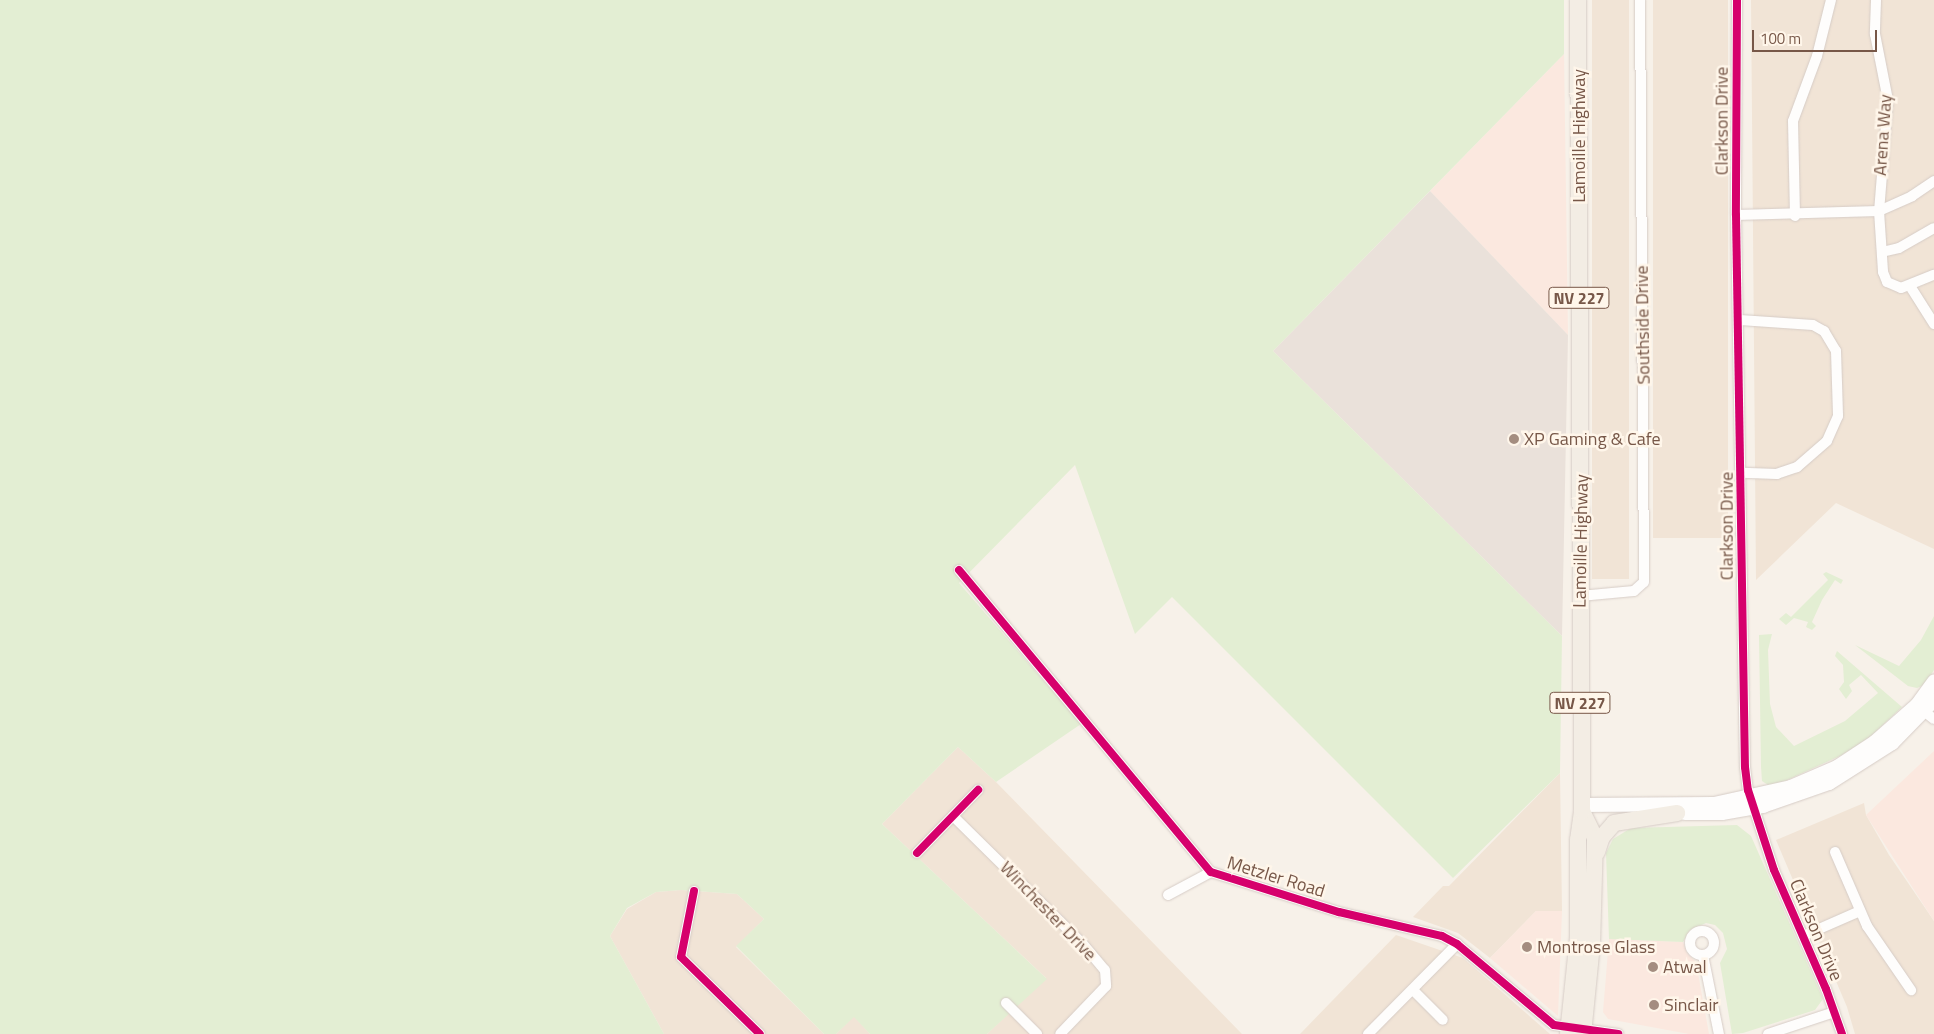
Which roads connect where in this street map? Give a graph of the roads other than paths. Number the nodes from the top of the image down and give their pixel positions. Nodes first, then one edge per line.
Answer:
1 (1578, 0) edge
2 (1640, 0) edge
3 (1737, 0) edge
4 (1831, 0) edge
5 (1876, 0) edge
6 (1934, 180) edge
7 (1879, 211) junction
8 (1736, 215) junction
9 (1795, 216) junction
10 (1934, 228) edge
11 (1882, 252) junction
12 (1934, 275) edge
13 (1910, 286) junction
14 (1740, 320) junction
15 (1934, 324) edge
16 (1742, 473) junction
17 (960, 570) dead end
18 (1580, 596) junction
19 (1934, 682) edge
20 (1934, 700) edge
21 (1925, 712) edge
22 (978, 790) dead end
23 (1753, 803) junction
24 (1582, 808) junction
25 (1676, 813) junction
26 (953, 816) junction
27 (1835, 852) dead end
28 (917, 853) dead end
29 (1211, 872) junction
30 (694, 891) dead end
31 (1168, 895) dead end
32 (1593, 899) junction
33 (1860, 911) junction
34 (1803, 936) junction
35 (1457, 944) junction
36 (1703, 955) dead end
37 (1413, 990) junction
38 (1911, 990) dead end
39 (1006, 1002) dead end
40 (1834, 1012) junction
41 (1444, 1020) dead end
42 (1576, 1031) edge
43 (760, 1034) edge
44 (1037, 1034) edge
45 (1060, 1034) edge
46 (1368, 1034) edge
47 (1618, 1034) edge
48 (1719, 1034) edge
49 (1768, 1034) edge
50 (1842, 1034) edge

1 - 18 main road, Lamoille Highway / NV 227
2 - 18 street, Southside Drive
3 - 8 street, Clarkson Drive
4 - 9 street
5 - 7 street, Arena Way
6 - 7 street
7 - 9 street
7 - 11 street, Arena Way
8 - 9 street
8 - 14 street, Clarkson Drive
10 - 11 street
11 - 13 street, Arena Way
12 - 13 street
13 - 15 street
14 - 16 street, Clarkson Drive
14 - 16 street
16 - 23 street, Clarkson Drive
17 - 29 street, Metzler Road
18 - 24 main road, Lamoille Highway / NV 227
19 - 21 main road
20 - 21 main road
21 - 23 main road
22 - 26 street
23 - 24 main road
23 - 25 main road
23 - 34 street, Clarkson Drive
24 - 25 main road
24 - 32 main road, Lamoille Highway / NV 227
24 - 42 main road, Lamoille Highway / NV 227
25 - 32 main road
26 - 28 street
26 - 45 street, Winchester Drive
27 - 33 street
29 - 31 street
29 - 35 street, Metzler Road
30 - 43 street
32 - 42 main road, Lamoille Highway / NV 227
33 - 34 street
33 - 38 street
34 - 40 street, Clarkson Drive
35 - 37 street
35 - 42 street, Metzler Road
36 - 48 street
37 - 41 street
37 - 46 street
39 - 44 street
40 - 49 street
40 - 50 street, Clarkson Drive
42 - 47 street, Metzler Road

